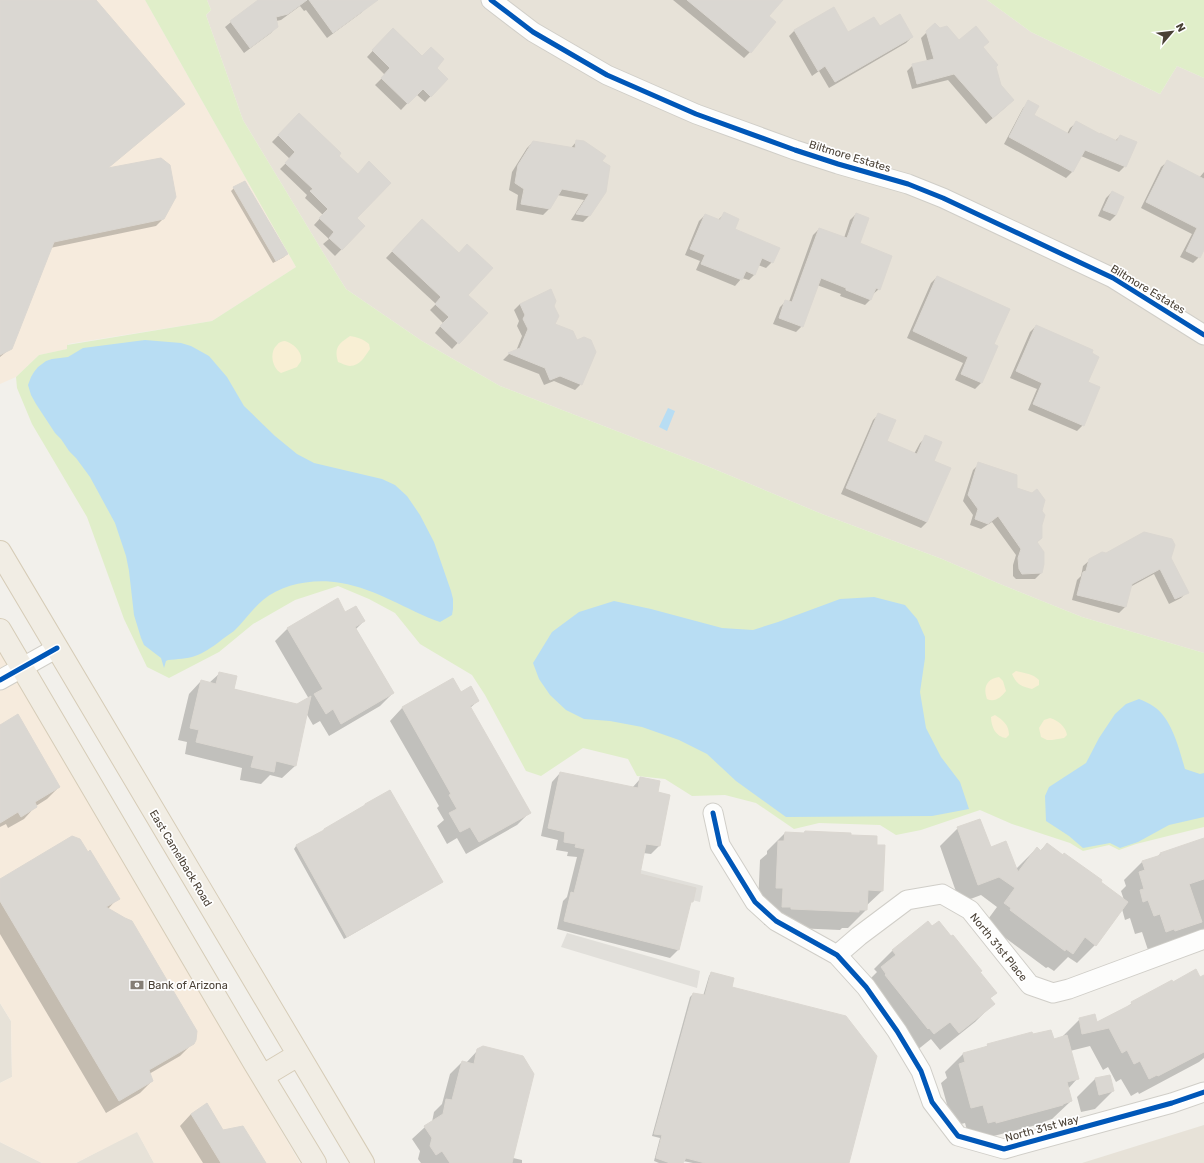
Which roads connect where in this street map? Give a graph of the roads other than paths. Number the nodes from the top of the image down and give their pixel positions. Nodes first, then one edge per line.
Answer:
1 (491, 0) edge
2 (1204, 334) edge
3 (0, 552) edge
4 (0, 630) edge
5 (57, 648) junction
6 (22, 667) junction
7 (0, 680) edge
8 (714, 813) dead end
9 (1204, 939) edge
10 (837, 955) junction
11 (298, 1055) junction
12 (263, 1076) junction
13 (1204, 1092) edge
14 (315, 1163) edge
15 (363, 1163) edge

1 - 2 street, Biltmore Estates
3 - 5 main road, East Camelback Road
4 - 6 main road
5 - 6 street
5 - 11 main road, East Camelback Road
6 - 7 street
6 - 12 main road
8 - 10 street
9 - 10 street, North 31st Place
10 - 13 street, North 31st Way
11 - 12 main road
11 - 15 main road, East Camelback Road
12 - 14 main road

